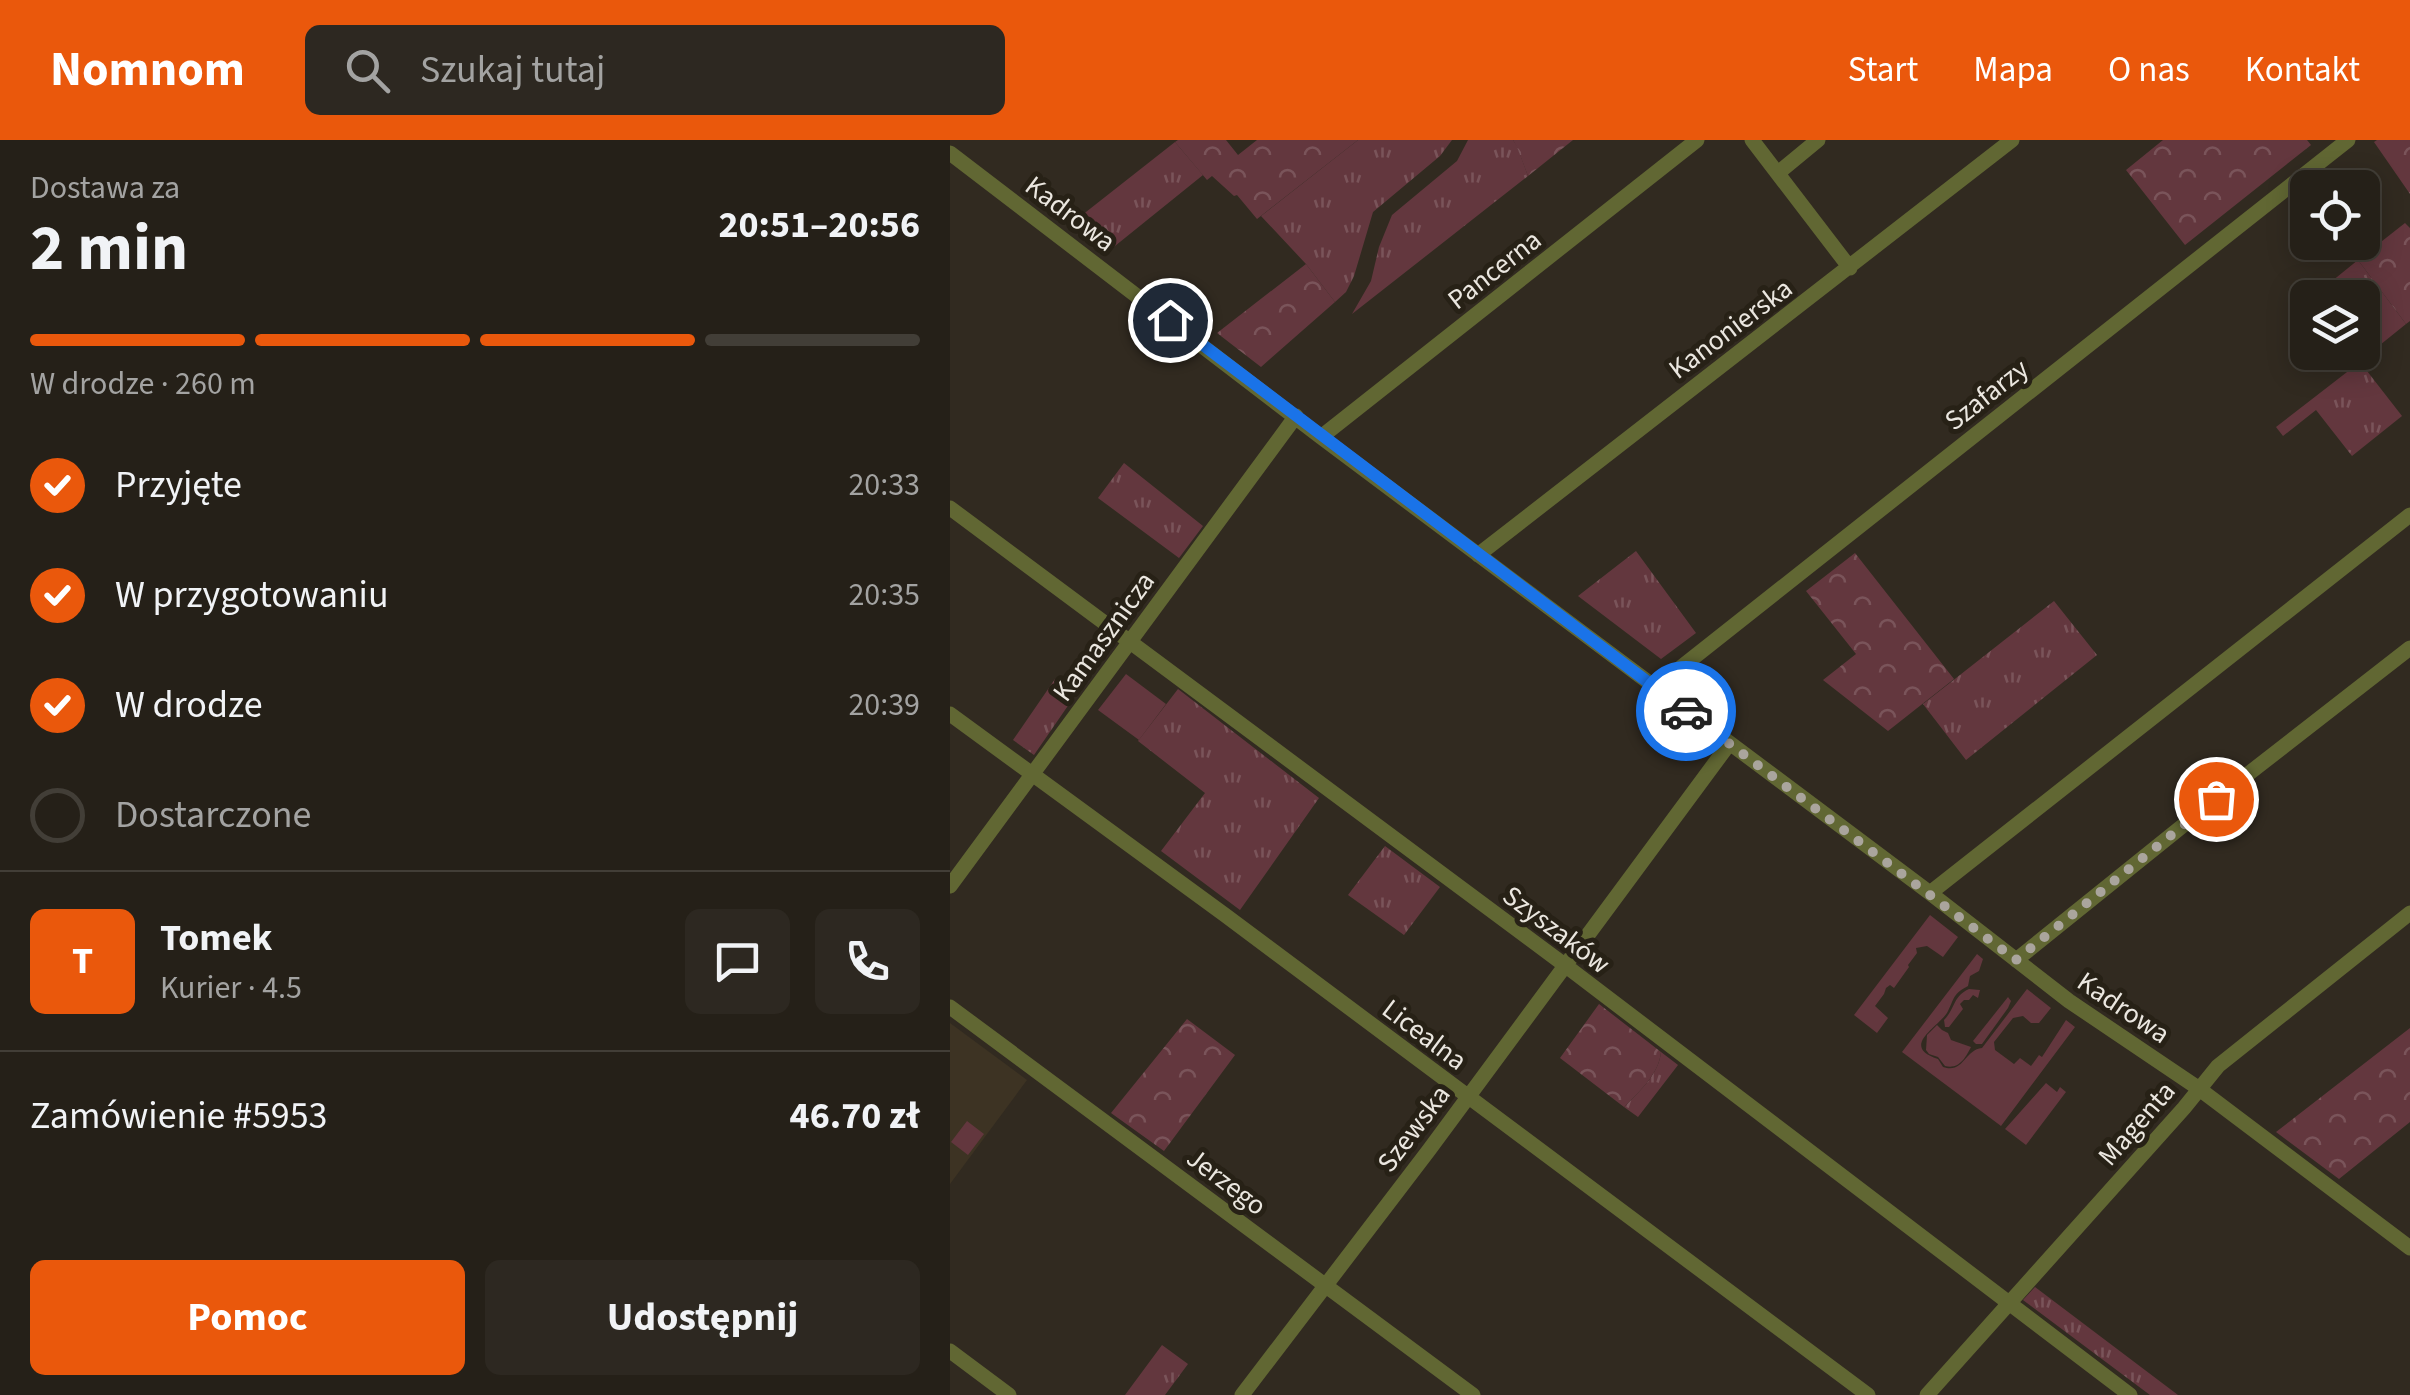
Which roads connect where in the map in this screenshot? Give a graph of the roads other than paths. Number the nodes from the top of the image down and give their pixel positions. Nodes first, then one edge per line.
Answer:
1 (1697, 140) edge
2 (1752, 140) edge
3 (1818, 140) edge
4 (2012, 140) edge
5 (2348, 140) edge
6 (950, 153) edge
7 (1778, 173) junction
8 (1850, 268) junction
9 (1296, 416) junction
10 (1321, 436) junction
11 (950, 508) edge
12 (2410, 514) edge
13 (1478, 555) junction
14 (1129, 642) junction
15 (2410, 648) edge
16 (1655, 688) junction
17 (950, 714) edge
18 (1730, 744) junction
19 (1031, 775) junction
20 (950, 886) edge
21 (1930, 893) junction
22 (2410, 912) edge
23 (2016, 960) junction
24 (1566, 966) junction
25 (950, 1007) edge
26 (2198, 1088) junction
27 (1468, 1097) junction
28 (2410, 1248) edge
29 (1326, 1286) junction
30 (2009, 1303) junction
31 (950, 1351) edge
32 (1010, 1395) edge
33 (1242, 1395) edge
34 (1474, 1395) edge
35 (1868, 1395) edge
36 (1926, 1395) edge
37 (2130, 1395) edge

1 - 10 street, Pancerna
2 - 7 street
3 - 7 street
4 - 8 street, Kanonierska
5 - 16 street, Szafarzy
6 - 9 street, Kadrowa
7 - 8 street
8 - 13 street, Kanonierska
9 - 10 street, Kadrowa
9 - 14 street, Kamasznicza
10 - 13 street, Kadrowa
11 - 14 street, Szyszaków
12 - 21 street
13 - 16 street, Kadrowa
14 - 19 street, Kamasznicza
14 - 24 street, Szyszaków
15 - 23 street
16 - 18 street, Kadrowa
17 - 19 street, Licealna
18 - 21 street, Kadrowa
18 - 24 street, Szewska
19 - 20 street, Kamasznicza
19 - 27 street, Licealna
21 - 23 street, Kadrowa
22 - 26 street, Magenta
23 - 26 street, Kadrowa
24 - 27 street, Szewska
24 - 30 street, Szyszaków
25 - 29 street, Jerzego
26 - 28 street, Kadrowa
26 - 30 street, Magenta
27 - 29 street, Szewska
27 - 35 street, Licealna
29 - 33 street, Szewska
29 - 34 street, Jerzego
30 - 36 street, Magenta
30 - 37 street, Szyszaków
31 - 32 street

